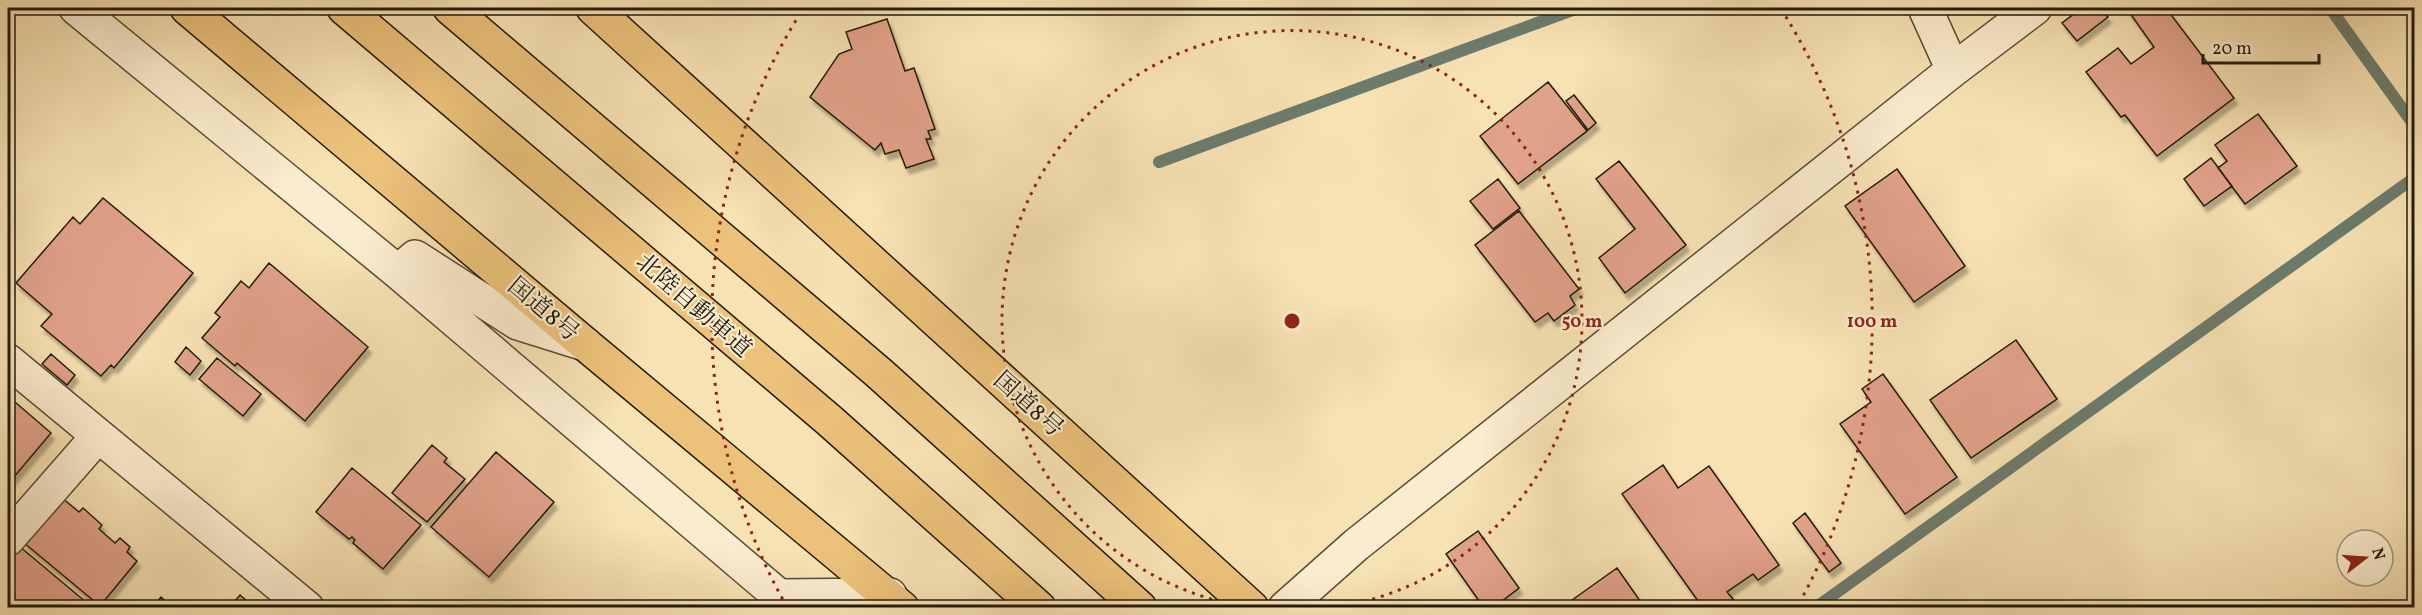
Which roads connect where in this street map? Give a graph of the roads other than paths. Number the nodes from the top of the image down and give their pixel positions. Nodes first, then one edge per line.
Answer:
1 (76, 8) edge
2 (344, 8) edge
3 (450, 8) edge
4 (594, 8) edge
5 (1925, 8) edge
6 (2035, 8) edge
7 (190, 12) edge
8 (1953, 69) junction
9 (398, 272) junction
10 (585, 344) junction
11 (8, 361) edge
12 (98, 436) junction
13 (8, 539) edge
14 (896, 601) edge
15 (307, 608) edge
16 (1039, 608) edge
17 (1140, 608) edge
18 (1252, 608) edge
19 (1285, 608) edge

1 - 9 street
2 - 16 highway, 北陸自動車道
3 - 17 highway
4 - 18 highway, 国道8号
5 - 8 street
6 - 8 street
7 - 10 highway, 国道8号
8 - 19 street
9 - 10 street
9 - 14 street
10 - 14 highway, 国道8号
11 - 12 street
12 - 13 street
12 - 15 street

